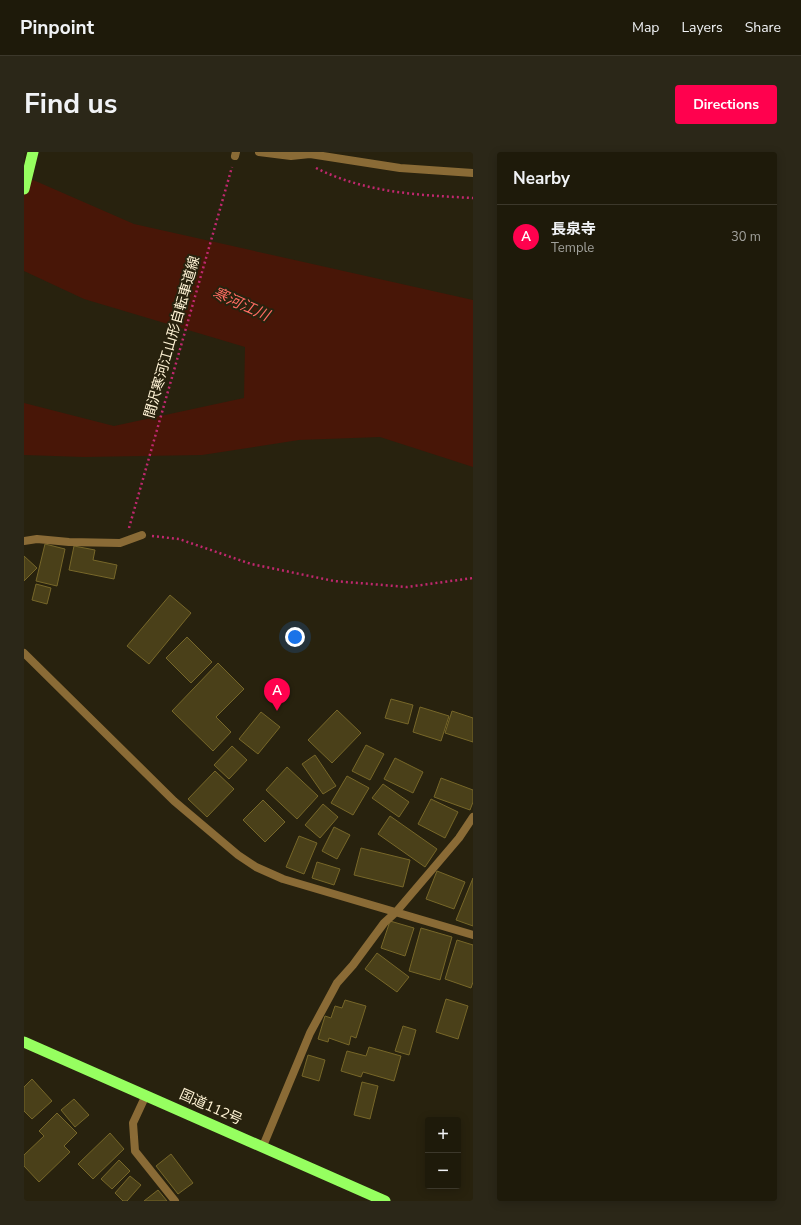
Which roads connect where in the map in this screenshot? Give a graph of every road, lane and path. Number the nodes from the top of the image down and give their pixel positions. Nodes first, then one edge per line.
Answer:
1 (33, 152) edge
2 (259, 152) edge
3 (235, 154) edge
4 (291, 156) junction
5 (473, 173) edge
6 (24, 189) edge
7 (473, 198) edge
8 (129, 523) dead end
9 (142, 535) joint
10 (24, 542) edge
11 (473, 578) edge
12 (24, 652) edge
13 (473, 818) edge
14 (396, 912) junction
15 (473, 935) edge
16 (24, 1042) edge
17 (146, 1095) junction
18 (263, 1146) junction
19 (175, 1201) edge
20 (385, 1201) edge

1 - 6 highway
2 - 4 lane
3 - 8 path, 間沢寒河江山形自転車道線
4 - 5 lane
4 - 7 path
9 - 10 lane
9 - 11 path
12 - 14 lane
13 - 14 lane
14 - 15 lane
14 - 18 lane
16 - 17 highway, 国道112号
17 - 18 highway, 国道112号
17 - 19 lane
18 - 20 highway, 国道112号

